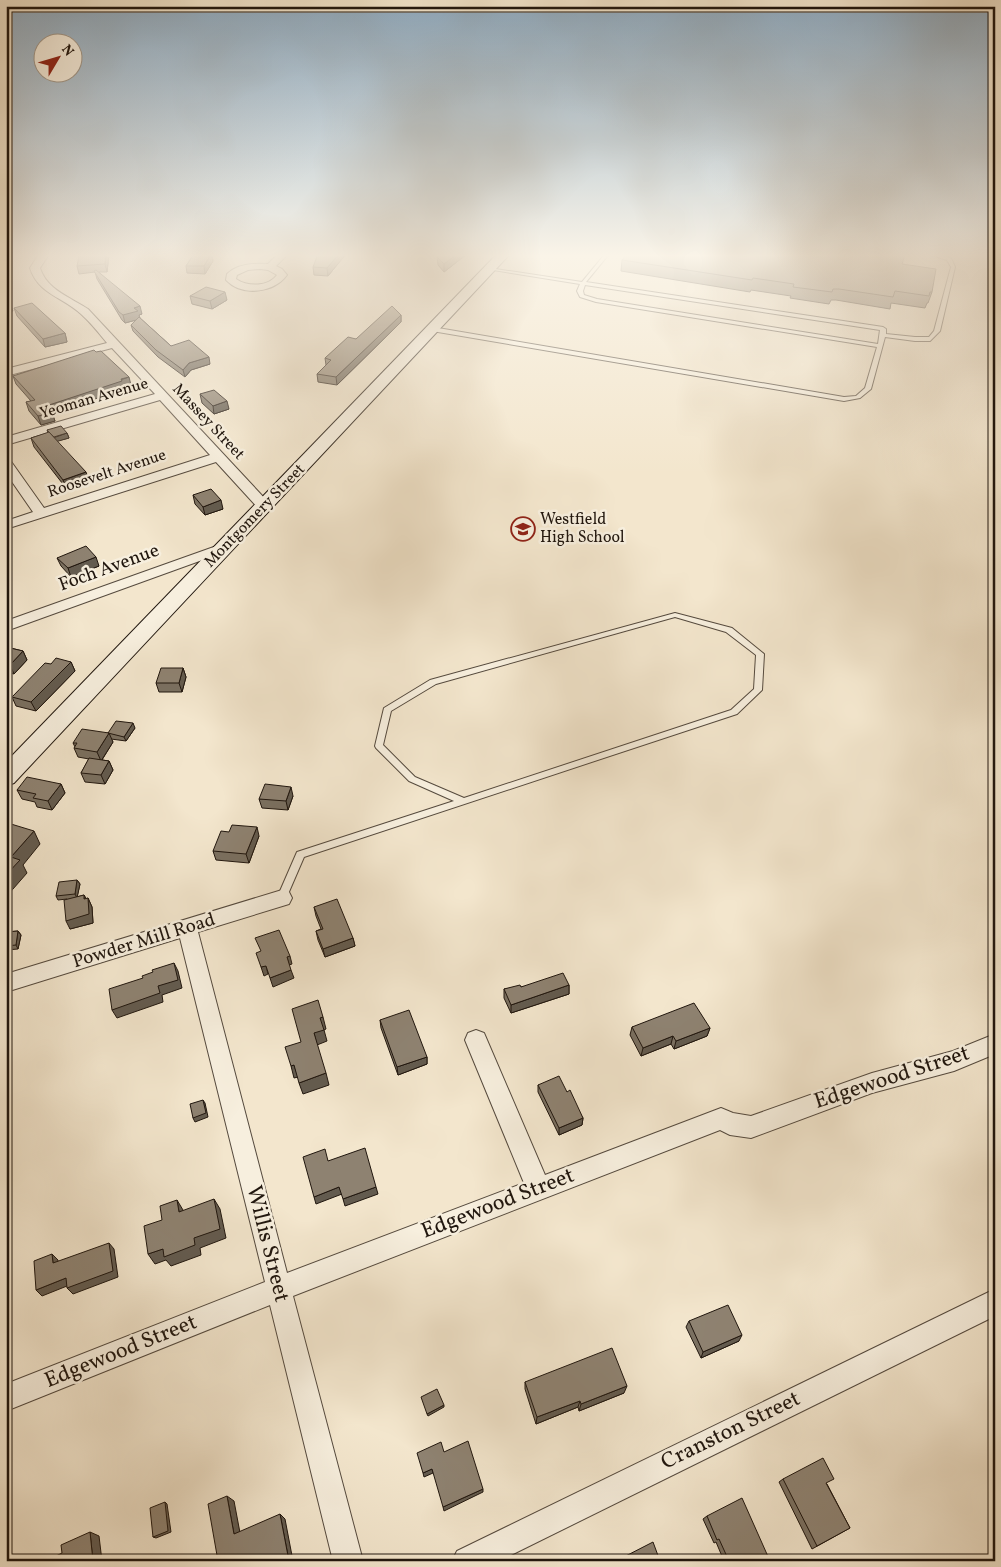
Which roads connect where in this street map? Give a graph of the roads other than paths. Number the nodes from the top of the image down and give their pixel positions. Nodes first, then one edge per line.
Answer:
1 (99, 327) edge
2 (763, 327) edge
3 (865, 327) edge
4 (938, 327) edge
5 (432, 329) joint
6 (883, 335) junction
7 (114, 344) junction
8 (880, 346) junction
9 (6, 372) edge
10 (162, 396) junction
11 (6, 441) edge
12 (218, 457) junction
13 (6, 463) edge
14 (264, 506) junction
15 (41, 514) junction
16 (6, 525) edge
17 (224, 547) junction
18 (6, 626) edge
19 (6, 777) edge
20 (463, 801) junction
21 (282, 898) joint
22 (187, 928) junction
23 (6, 983) edge
24 (476, 1040) dead end
25 (995, 1044) edge
26 (538, 1188) junction
27 (279, 1289) junction
28 (995, 1302) edge
29 (6, 1398) edge
30 (348, 1561) edge
31 (467, 1561) edge

1 - 7 street, Massey Street
2 - 8 lane
3 - 6 lane
4 - 6 lane
5 - 8 lane
5 - 14 main road, Montgomery Street
6 - 8 lane
7 - 9 street
7 - 10 street, Massey Street
10 - 11 street, Yeoman Avenue
10 - 12 street, Massey Street
12 - 14 street, Massey Street
12 - 15 street, Roosevelt Avenue
13 - 15 street
14 - 17 main road, Montgomery Street
15 - 16 street, Roosevelt Avenue
17 - 18 street, Foch Avenue
17 - 19 main road, Montgomery Street
20 - 20 lane
20 - 21 lane
21 - 22 street, Powder Mill Road
22 - 23 street, Powder Mill Road
22 - 27 street, Willis Street
24 - 26 street
25 - 26 street, Edgewood Street
26 - 27 street, Edgewood Street
27 - 29 street, Edgewood Street
27 - 30 street, Willis Street
28 - 31 street, Cranston Street

